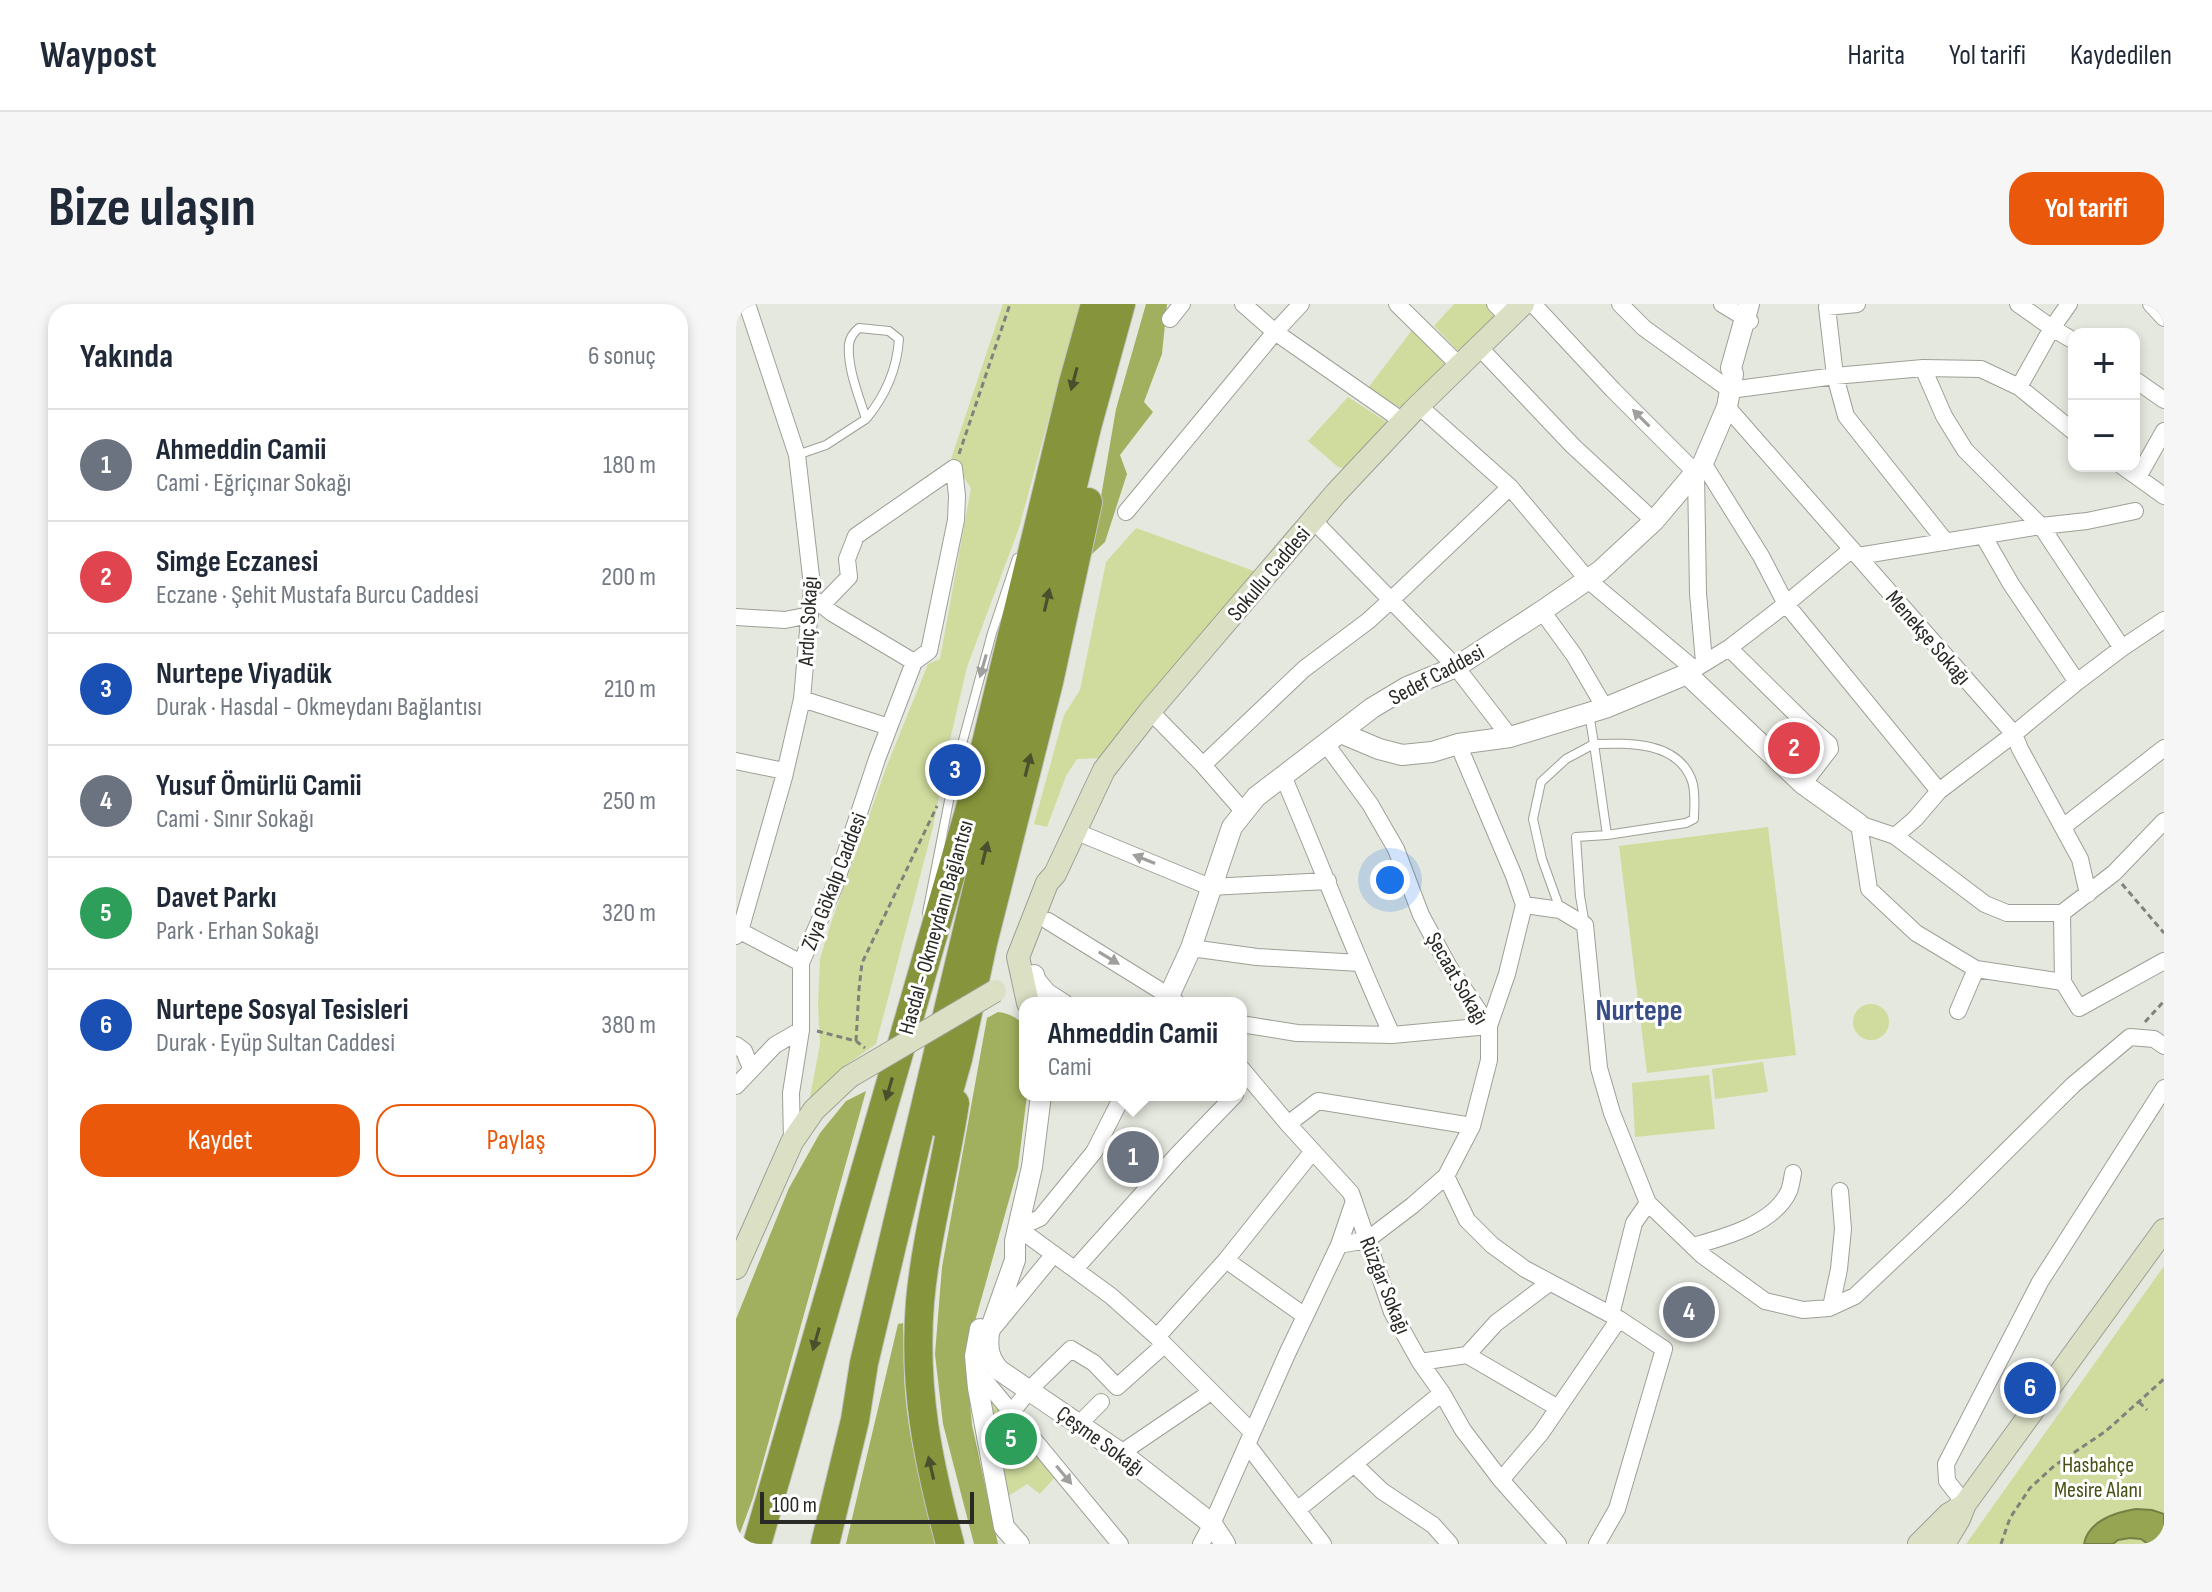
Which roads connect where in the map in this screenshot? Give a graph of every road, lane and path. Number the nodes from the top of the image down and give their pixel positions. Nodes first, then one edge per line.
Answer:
1 (1010, 304) edge
2 (1095, 304) edge
3 (1121, 304) edge
4 (1130, 304) edge
5 (1182, 304) edge
6 (1243, 304) edge
7 (1301, 304) edge
8 (1397, 304) edge
9 (1533, 304) edge
10 (1620, 304) edge
11 (1722, 304) edge
12 (1857, 304) edge
13 (2018, 304) edge
14 (2069, 304) edge
15 (2151, 304) edge
16 (752, 307) edge
17 (1509, 309) edge
18 (1750, 312) edge
19 (2164, 318) edge
20 (1170, 319) dead end
21 (2052, 328) junction
22 (1275, 332) junction
23 (2068, 337) edge
24 (1479, 347) junction
25 (1460, 366) junction
26 (1923, 368) junction
27 (1835, 376) junction
28 (2140, 383) edge
29 (2019, 387) junction
30 (1730, 390) junction
31 (2164, 400) edge
32 (1411, 414) junction
33 (866, 419) junction
34 (2068, 427) edge
35 (2164, 431) edge
36 (797, 455) junction
37 (954, 468) junction
38 (1700, 468) junction
39 (2131, 472) edge
40 (2138, 477) junction
41 (1510, 487) junction
42 (2164, 496) edge
43 (2135, 511) dead end
44 (1126, 512) dead end
45 (1041, 516) junction
46 (1313, 520) junction
47 (1654, 521) junction
48 (2041, 526) junction
49 (1984, 537) junction
50 (1946, 542) junction
51 (1855, 552) junction
52 (1588, 580) junction
53 (1391, 600) junction
54 (1786, 604) junction
55 (814, 605) junction
56 (1542, 611) junction
57 (736, 617) edge
58 (2164, 620) edge
59 (1729, 648) junction
60 (2122, 648) junction
61 (914, 662) junction
62 (1456, 667) junction
63 (1695, 668) junction
64 (2077, 682) junction
65 (802, 699) junction
66 (1597, 710) junction
67 (1150, 711) junction
68 (889, 727) junction
69 (2014, 734) junction
70 (1510, 737) junction
71 (1334, 739) junction
72 (1458, 744) junction
73 (1594, 744) junction
74 (2164, 748) edge
75 (736, 761) edge
76 (1203, 765) junction
77 (784, 771) junction
78 (1283, 776) junction
79 (1803, 784) junction
80 (951, 787) junction
81 (1939, 791) junction
82 (1244, 812) junction
83 (2164, 821) edge
84 (1859, 824) junction
85 (2063, 827) junction
86 (1077, 832) junction
87 (1607, 835) junction
88 (1895, 836) junction
89 (2114, 873) junction
90 (1055, 874) junction
91 (1328, 881) junction
92 (1210, 887) junction
93 (2088, 894) junction
94 (1524, 905) junction
95 (1560, 910) junction
96 (2062, 913) junction
97 (926, 917) dead end
98 (1048, 921) junction
99 (1585, 925) junction
100 (925, 929) dead end
101 (2164, 933) edge
102 (738, 934) edge
103 (1191, 948) junction
104 (925, 960) junction
105 (2164, 961) edge
106 (801, 963) junction
107 (1360, 963) junction
108 (1976, 969) junction
109 (1027, 974) junction
110 (2063, 982) junction
111 (995, 991) junction
112 (1027, 997) edge
113 (1039, 997) edge
114 (1056, 997) edge
115 (1165, 997) edge
116 (1173, 997) edge
117 (1019, 1000) edge
118 (2164, 1001) edge
119 (1958, 1011) dead end
120 (1247, 1025) edge
121 (1489, 1026) junction
122 (809, 1030) junction
123 (1392, 1035) junction
124 (2130, 1037) junction
125 (736, 1045) edge
126 (2164, 1046) edge
127 (958, 1059) junction
128 (751, 1068) junction
129 (1247, 1082) edge
130 (736, 1086) edge
131 (2164, 1088) edge
132 (1040, 1101) edge
133 (1120, 1101) edge
134 (1229, 1101) edge
135 (1288, 1124) junction
136 (1472, 1126) junction
137 (792, 1142) junction
138 (1313, 1151) junction
139 (1793, 1173) dead end
140 (1446, 1176) junction
141 (1840, 1191) dead end
142 (1354, 1201) junction
143 (1648, 1203) junction
144 (2164, 1230) edge
145 (1017, 1234) junction
146 (742, 1239) edge
147 (1367, 1240) junction
148 (1339, 1245) junction
149 (1693, 1246) junction
150 (1054, 1254) junction
151 (1226, 1260) junction
152 (736, 1268) edge
153 (1075, 1269) junction
154 (1549, 1283) junction
155 (1831, 1307) junction
156 (1305, 1316) junction
157 (1615, 1317) junction
158 (989, 1333) junction
159 (1161, 1341) junction
160 (1467, 1355) junction
161 (1420, 1362) junction
162 (976, 1364) junction
163 (2164, 1379) edge
164 (1030, 1389) junction
165 (1211, 1392) junction
166 (1442, 1393) junction
167 (1101, 1402) dead end
168 (2139, 1402) junction
169 (1558, 1408) junction
170 (2147, 1410) dead end
171 (1012, 1412) junction
172 (855, 1420) junction
173 (1079, 1424) junction
174 (1249, 1438) junction
175 (1121, 1453) junction
176 (1354, 1464) junction
177 (1501, 1480) junction
178 (1965, 1504) junction
179 (1297, 1510) junction
180 (1212, 1524) junction
181 (757, 1544) edge
182 (825, 1544) edge
183 (950, 1544) edge
184 (1019, 1544) edge
185 (1120, 1544) edge
186 (1201, 1544) edge
187 (1225, 1544) edge
188 (1323, 1544) edge
189 (1450, 1544) edge
190 (1558, 1544) edge
191 (1597, 1544) edge
192 (1919, 1544) edge
193 (1944, 1544) edge
194 (2001, 1544) edge

1 - 37 path
2 -> 45 highway, Hasdal - Okmeydanı Bağlantısı
172 -> 3 highway, Hasdal - Okmeydanı Bağlantısı
127 -> 4 highway
5 - 20 street
6 - 22 street
7 - 22 street
8 - 25 street
38 -> 9 street
10 - 30 street, Menekşe Sokağı
11 - 18 street
12 - 27 street
13 - 21 street
14 - 21 street
15 - 19 street
16 - 36 street, Ardıç Sokağı
17 - 24 main road, Sokullu Caddesi
18 - 30 street, Sedef Caddesi
21 - 23 street
21 - 29 street
22 - 32 street
22 - 44 street
24 - 25 main road, Sokullu Caddesi
24 - 47 street
25 - 32 main road, Sokullu Caddesi
26 - 27 street
26 - 29 street
26 - 48 street
27 - 30 street
27 - 50 street
28 - 31 street
29 - 34 street
30 - 38 street, Sedef Caddesi
30 - 51 street, Menekşe Sokağı
32 - 41 street
32 - 46 main road, Sokullu Caddesi
33 - 33 lane
33 - 36 lane
35 - 40 street
36 - 55 street, Ardıç Sokağı
37 - 55 street
37 - 61 street, Ziya Gökalp Caddesi
38 - 47 street, Sedef Caddesi
38 - 54 street
38 - 63 street
39 - 40 street
40 - 42 street
41 - 52 street
41 - 53 street
43 - 48 street
45 -> 80 lane
45 - 104 highway, Hasdal - Okmeydanı Bağlantısı
46 - 53 street
46 - 67 main road, Sokullu Caddesi
47 - 52 street, Sedef Caddesi
48 - 49 street
48 - 60 street
49 - 50 street
49 - 64 street
50 - 51 street
51 - 54 street
51 - 69 street, Menekşe Sokağı
52 - 56 street, Sedef Caddesi
52 - 63 street
53 - 62 street
53 - 76 street
54 - 59 street
54 - 81 street
55 - 57 street
55 - 61 street
55 - 65 street, Ardıç Sokağı
56 - 62 street, Sedef Caddesi
56 - 66 street
58 - 60 street
59 - 63 street
59 - 79 street
60 - 64 street
61 - 68 street, Ziya Gökalp Caddesi
62 - 70 street
62 - 71 street, Sedef Caddesi
63 - 66 street
63 - 79 street
64 - 69 street
65 - 68 street
65 - 77 street, Ardıç Sokağı
66 - 70 street
66 - 73 lane
67 - 76 street
67 - 86 main road, Sokullu Caddesi
68 - 106 street, Ziya Gökalp Caddesi
69 - 81 street
69 - 85 street, Menekşe Sokağı
70 - 72 street
71 - 72 street
71 - 78 street, Sedef Caddesi
71 - 121 street, Şecaat Sokağı
72 - 94 street
73 - 87 lane
73 - 87 lane
73 - 95 lane
74 - 85 street
75 - 77 street
76 - 82 street
77 - 102 street, Ardıç Sokağı
78 - 82 street, Sedef Caddesi
78 - 91 street
79 - 84 street
80 - 97 lane
80 - 122 path
81 - 88 street
82 - 92 street, Sedef Caddesi
83 - 89 street
84 - 88 street
84 - 108 street
85 - 93 street, Menekşe Sokağı
86 - 90 main road, Sokullu Caddesi
92 -> 86 street
87 - 99 lane
88 - 96 street
89 - 93 street
89 - 101 path
90 - 98 main road, Sokullu Caddesi
90 - 109 main road, Sokullu Caddesi
91 - 92 street
91 - 107 street
92 - 103 street, Sedef Caddesi
93 - 96 street
94 - 95 street
94 - 121 street
95 - 99 street
96 - 110 street
98 - 109 main road, Sokullu Caddesi
98 -> 115 street
99 - 143 street
100 - 104 lane
102 - 106 street
103 - 107 street
103 - 116 street, Sedef Caddesi
104 -> 181 highway, Hasdal - Okmeydanı Bağlantısı
105 - 110 street
106 - 122 street, Ziya Gökalp Caddesi
107 - 123 street
108 - 110 street
108 - 119 street
109 - 111 main road
109 - 112 main road
109 - 113 street
109 - 114 street
111 - 117 main road
111 - 137 main road, bridge
118 - 124 path
120 - 123 street
121 - 123 street
121 - 136 street, Şecaat Sokağı
122 - 128 street
122 - 137 street, Ziya Gökalp Caddesi
124 - 126 street
124 - 155 street
125 - 128 street
127 - 172 highway
183 -> 127 highway
128 - 130 street
129 - 135 street, Rüzgar Sokağı
131 - 178 street
132 - 145 street
133 - 145 street
134 - 153 street
135 - 136 street
135 - 138 street, Rüzgar Sokağı
136 - 140 street, Şecaat Sokağı
137 - 146 main road, Ziya Gökalp Caddesi
138 - 142 street, Rüzgar Sokağı
138 - 151 street
139 - 149 street
140 - 147 street, Şecaat Sokağı
140 - 154 street
141 - 155 street
142 - 147 street, Rüzgar Sokağı
142 - 148 street
143 - 149 street
143 - 157 street
144 - 178 main road
145 - 150 street
145 - 158 street
145 - 162 street
146 - 152 main road, Ziya Gökalp Caddesi
147 - 148 street
147 - 161 street, Rüzgar Sokağı
148 - 156 street
149 - 155 street
150 - 153 street
150 - 158 street
151 - 156 street
151 - 159 street
153 - 159 street
154 - 157 street
154 - 160 street
156 - 174 street
157 - 169 street
157 - 191 street
158 - 164 street, Çeşme Sokağı
159 - 164 street
159 - 165 street
160 - 161 street
160 - 169 street
161 - 166 street, Rüzgar Sokağı
162 - 171 street
162 - 184 street
163 - 168 path
164 - 171 street
164 - 173 street, Çeşme Sokağı
165 - 174 street
165 - 175 street
166 - 176 street
166 - 177 street, Rüzgar Sokağı
167 - 173 street
168 - 170 path
168 - 194 path
169 - 177 street
171 -> 185 street
172 - 182 highway, Hasdal - Okmeydanı Bağlantısı
173 - 175 street, Çeşme Sokağı
174 - 179 street
174 - 180 street
175 - 180 street, Çeşme Sokağı
176 - 179 street
176 - 189 street
177 - 190 street, Rüzgar Sokağı
178 - 192 main road
178 - 193 main road
179 - 188 street
180 - 186 street
180 - 187 street, Çeşme Sokağı

